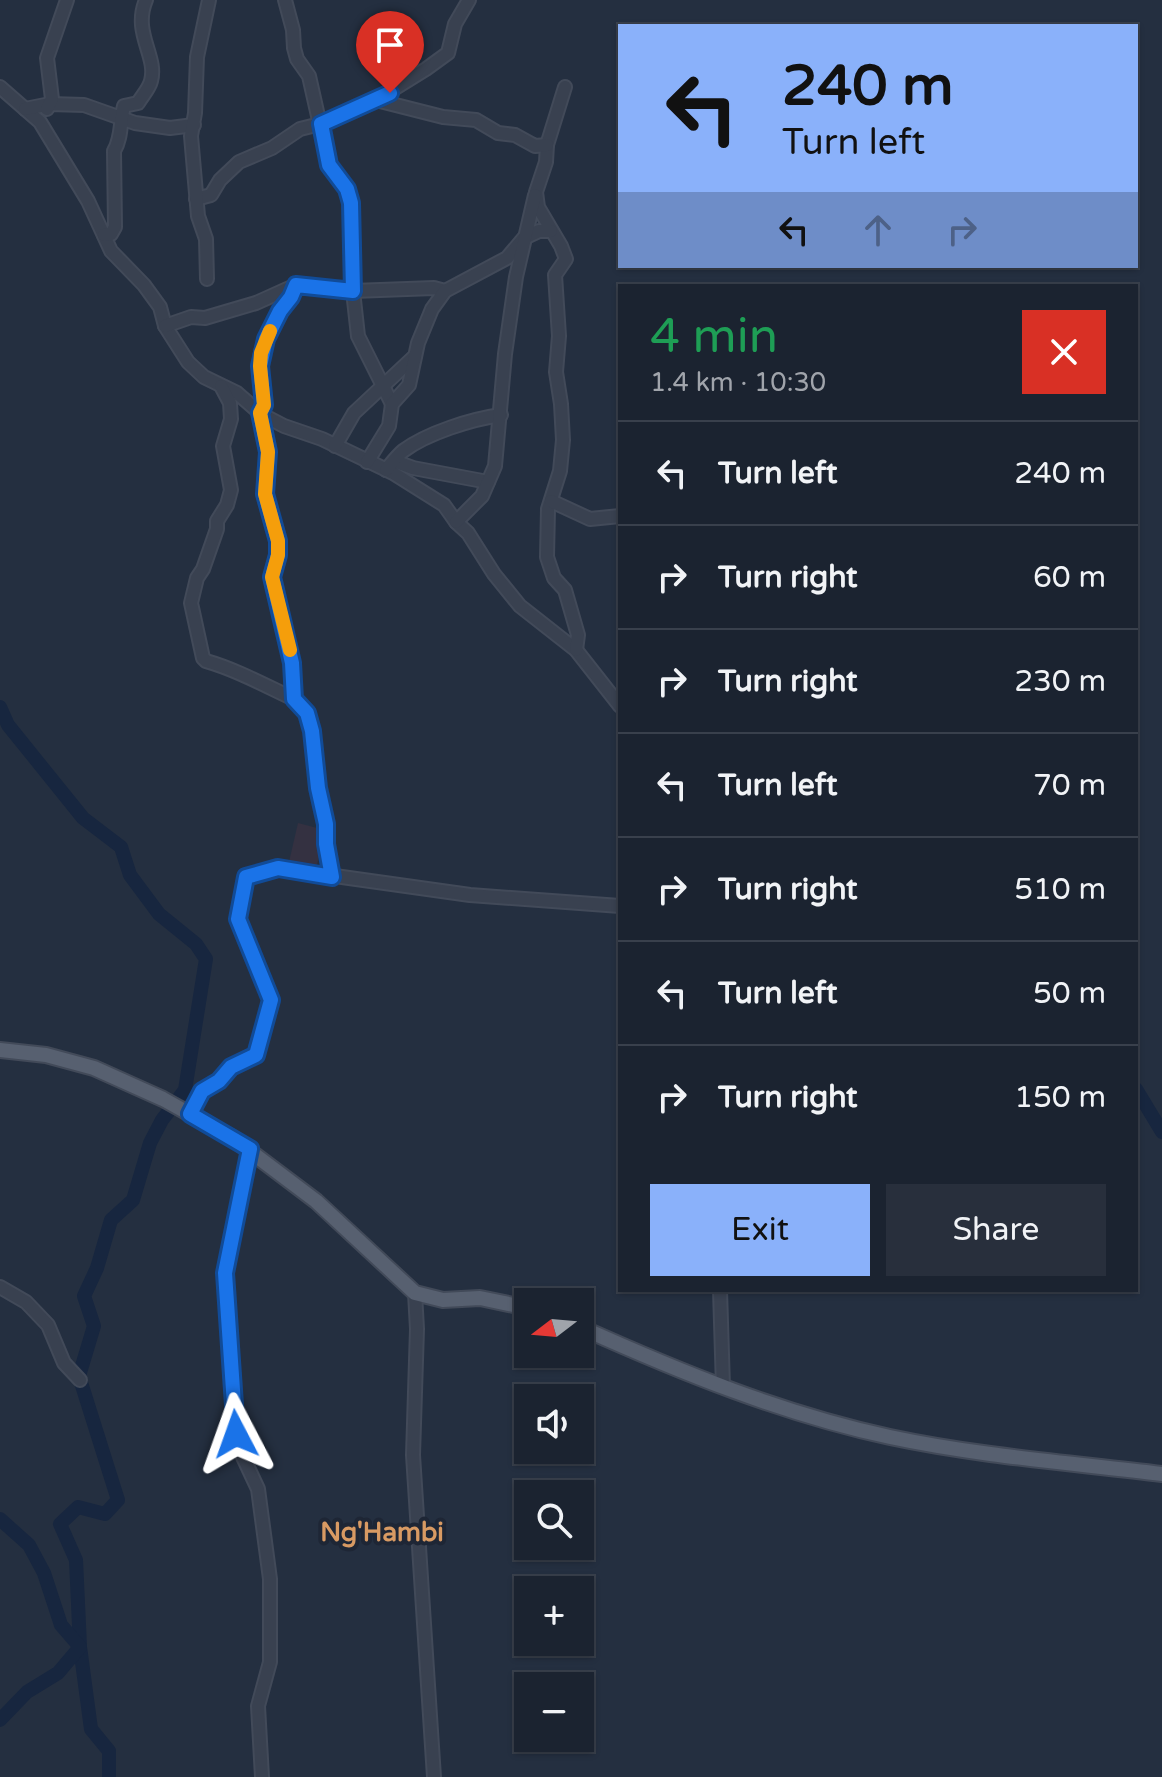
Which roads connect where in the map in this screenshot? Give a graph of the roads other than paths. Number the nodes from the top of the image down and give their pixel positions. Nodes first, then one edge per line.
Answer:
1 (67, 0) edge
2 (146, 0) edge
3 (209, 0) edge
4 (285, 0) edge
5 (469, 0) edge
6 (0, 87) edge
7 (565, 87) dead end
8 (376, 100) junction
9 (50, 104) junction
10 (25, 109) junction
11 (121, 116) junction
12 (40, 122) junction
13 (321, 124) junction
14 (194, 125) junction
15 (547, 145) junction
16 (536, 192) junction
17 (196, 199) junction
18 (551, 231) junction
19 (104, 235) junction
20 (524, 238) junction
21 (207, 279) dead end
22 (296, 285) junction
23 (353, 291) junction
24 (445, 291) junction
25 (165, 326) junction
26 (415, 356) junction
27 (221, 386) junction
28 (383, 386) junction
29 (392, 404) junction
30 (261, 414) junction
31 (501, 415) junction
32 (335, 446) junction
33 (367, 462) junction
34 (390, 466) junction
35 (488, 482) junction
36 (551, 501) junction
37 (618, 516) edge
38 (456, 522) junction
39 (576, 650) junction
40 (294, 699) junction
41 (618, 703) edge
42 (332, 877) junction
43 (618, 906) edge
44 (0, 1050) edge
45 (184, 1111) junction
46 (250, 1149) junction
47 (0, 1287) edge
48 (720, 1292) edge
49 (415, 1293) junction
50 (514, 1305) edge
51 (594, 1333) edge
52 (80, 1380) dead end
53 (723, 1387) junction
54 (1162, 1474) edge
55 (262, 1777) edge
56 (434, 1777) edge

1 - 9 street
2 - 11 street
3 - 14 street
4 - 13 street
5 - 8 street
6 - 10 street
7 - 15 street
8 - 13 street
8 - 15 street
9 - 10 street
9 - 11 street
9 - 12 street
10 - 12 street
11 - 14 street
11 - 19 street
12 - 19 street
13 - 17 street
13 - 23 street
14 - 17 street
15 - 16 street
16 - 18 street
16 - 20 street
17 - 21 street
18 - 20 street
18 - 36 street
19 - 25 street
20 - 24 street
20 - 31 street
22 - 23 street
22 - 25 street
22 - 30 street
23 - 24 street
23 - 28 street
24 - 26 street
25 - 27 street
26 - 28 street
26 - 29 street
27 - 30 street
27 - 40 street
28 - 29 street
28 - 32 street
29 - 33 street
30 - 32 street
30 - 40 street
31 - 34 street
31 - 35 street
32 - 33 street
33 - 34 street
34 - 35 street
34 - 38 street
35 - 38 street
36 - 37 street
36 - 39 street
38 - 39 street
39 - 41 street
40 - 42 street
42 - 43 street
42 - 45 street
44 - 45 main road
45 - 46 main road
46 - 49 main road
46 - 55 street
47 - 52 street
48 - 53 street
49 - 50 main road
49 - 56 street
51 - 53 main road
53 - 54 main road

